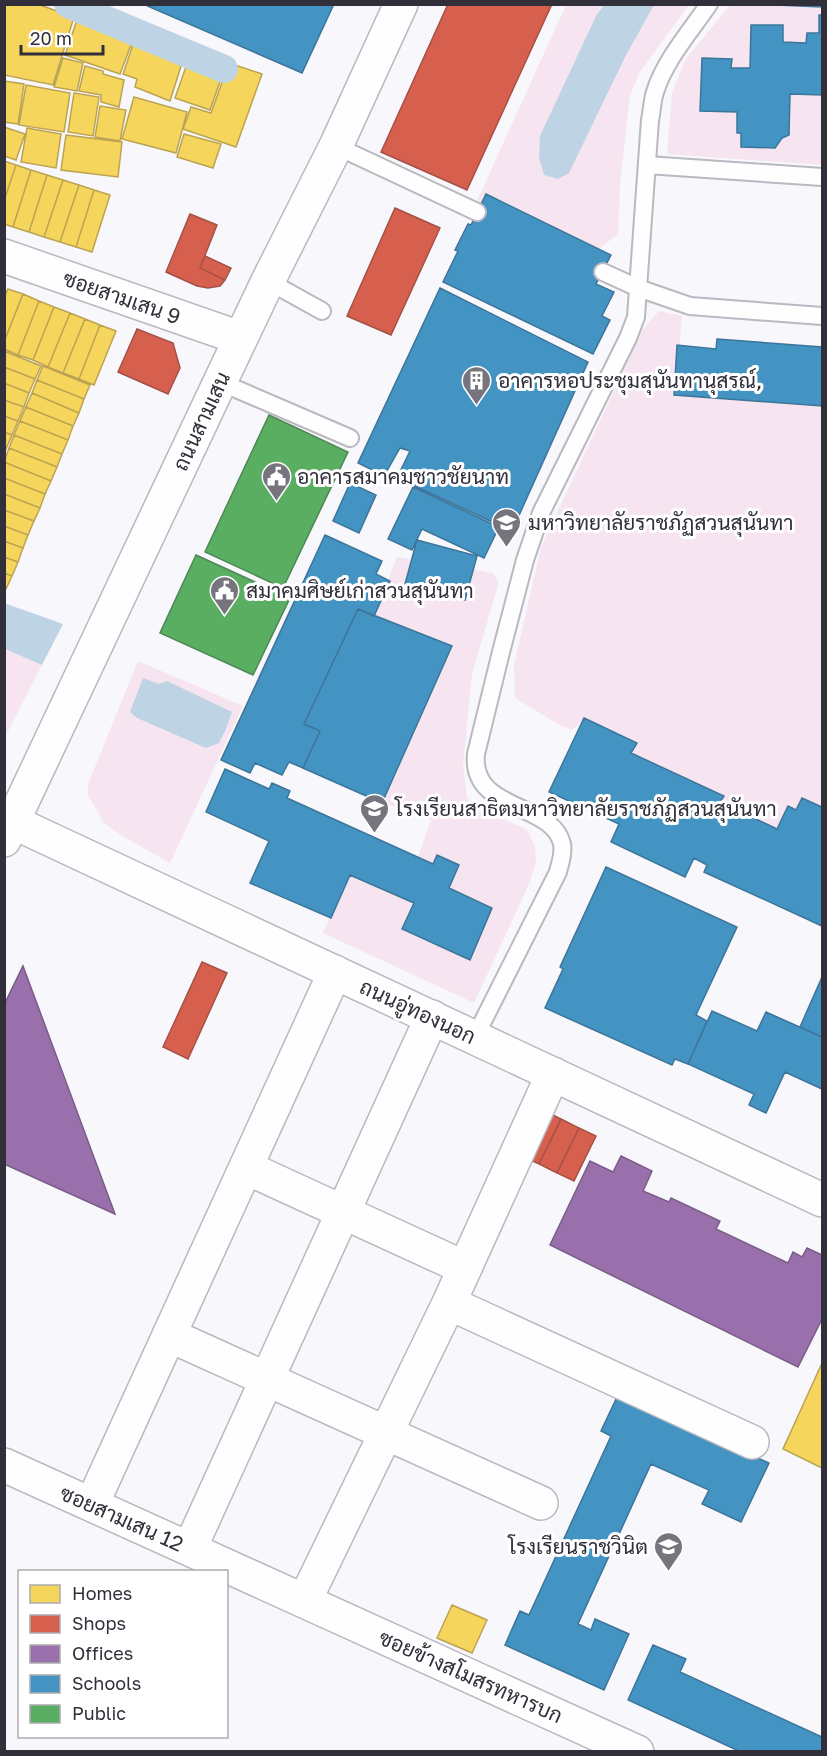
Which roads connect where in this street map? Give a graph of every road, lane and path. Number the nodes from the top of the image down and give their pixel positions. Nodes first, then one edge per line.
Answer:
1 (401, 4) edge
2 (709, 4) edge
3 (336, 146) junction
4 (647, 165) junction
5 (822, 177) edge
6 (477, 212) dead end
7 (6, 260) edge
8 (603, 272) dead end
9 (268, 281) junction
10 (638, 288) junction
11 (322, 310) dead end
12 (822, 316) edge
13 (240, 339) junction
14 (220, 382) junction
15 (350, 438) dead end
16 (15, 811) edge
17 (335, 972) junction
18 (432, 1017) junction
19 (475, 1037) junction
20 (553, 1074) junction
21 (246, 1168) junction
22 (822, 1200) edge
23 (343, 1213) junction
24 (465, 1268) junction
25 (448, 1303) junction
26 (170, 1335) junction
27 (267, 1379) junction
28 (386, 1433) junction
29 (752, 1442) dead end
30 (4, 1465) edge
31 (541, 1503) dead end
32 (92, 1504) junction
33 (190, 1548) junction
34 (305, 1600) junction
35 (637, 1752) edge

1 - 3 street, ถนนสามเสน
2 - 4 lane
3 - 6 lane
3 - 9 street, ถนนสามเสน
4 - 5 lane
4 - 10 lane
7 - 13 street, ซอยสามเสน 9
8 - 10 lane
9 - 11 lane
9 - 13 street, ถนนสามเสน
10 - 12 lane
10 - 19 lane
13 - 14 street, ถนนสามเสน
14 - 15 lane
14 - 16 street, ถนนสามเสน
16 - 17 street, ถนนอู่ทองนอก
17 - 18 street, ถนนอู่ทองนอก
17 - 21 street
18 - 19 street, ถนนอู่ทองนอก
18 - 23 street
19 - 20 street, ถนนอู่ทองนอก
20 - 22 street, ถนนอู่ทองนอก
20 - 24 street
21 - 23 street
21 - 26 street
23 - 24 street
23 - 27 street
24 - 25 street
25 - 28 street
25 - 29 street
26 - 27 street
26 - 32 street
27 - 28 street
27 - 33 street
28 - 31 street
28 - 34 street
30 - 32 street, ซอยสามเสน 12
32 - 33 street, ซอยสามเสน 12
33 - 34 street, ซอยสามเสน 12
34 - 35 street, ซอยข้างสโมสรทหารบก

